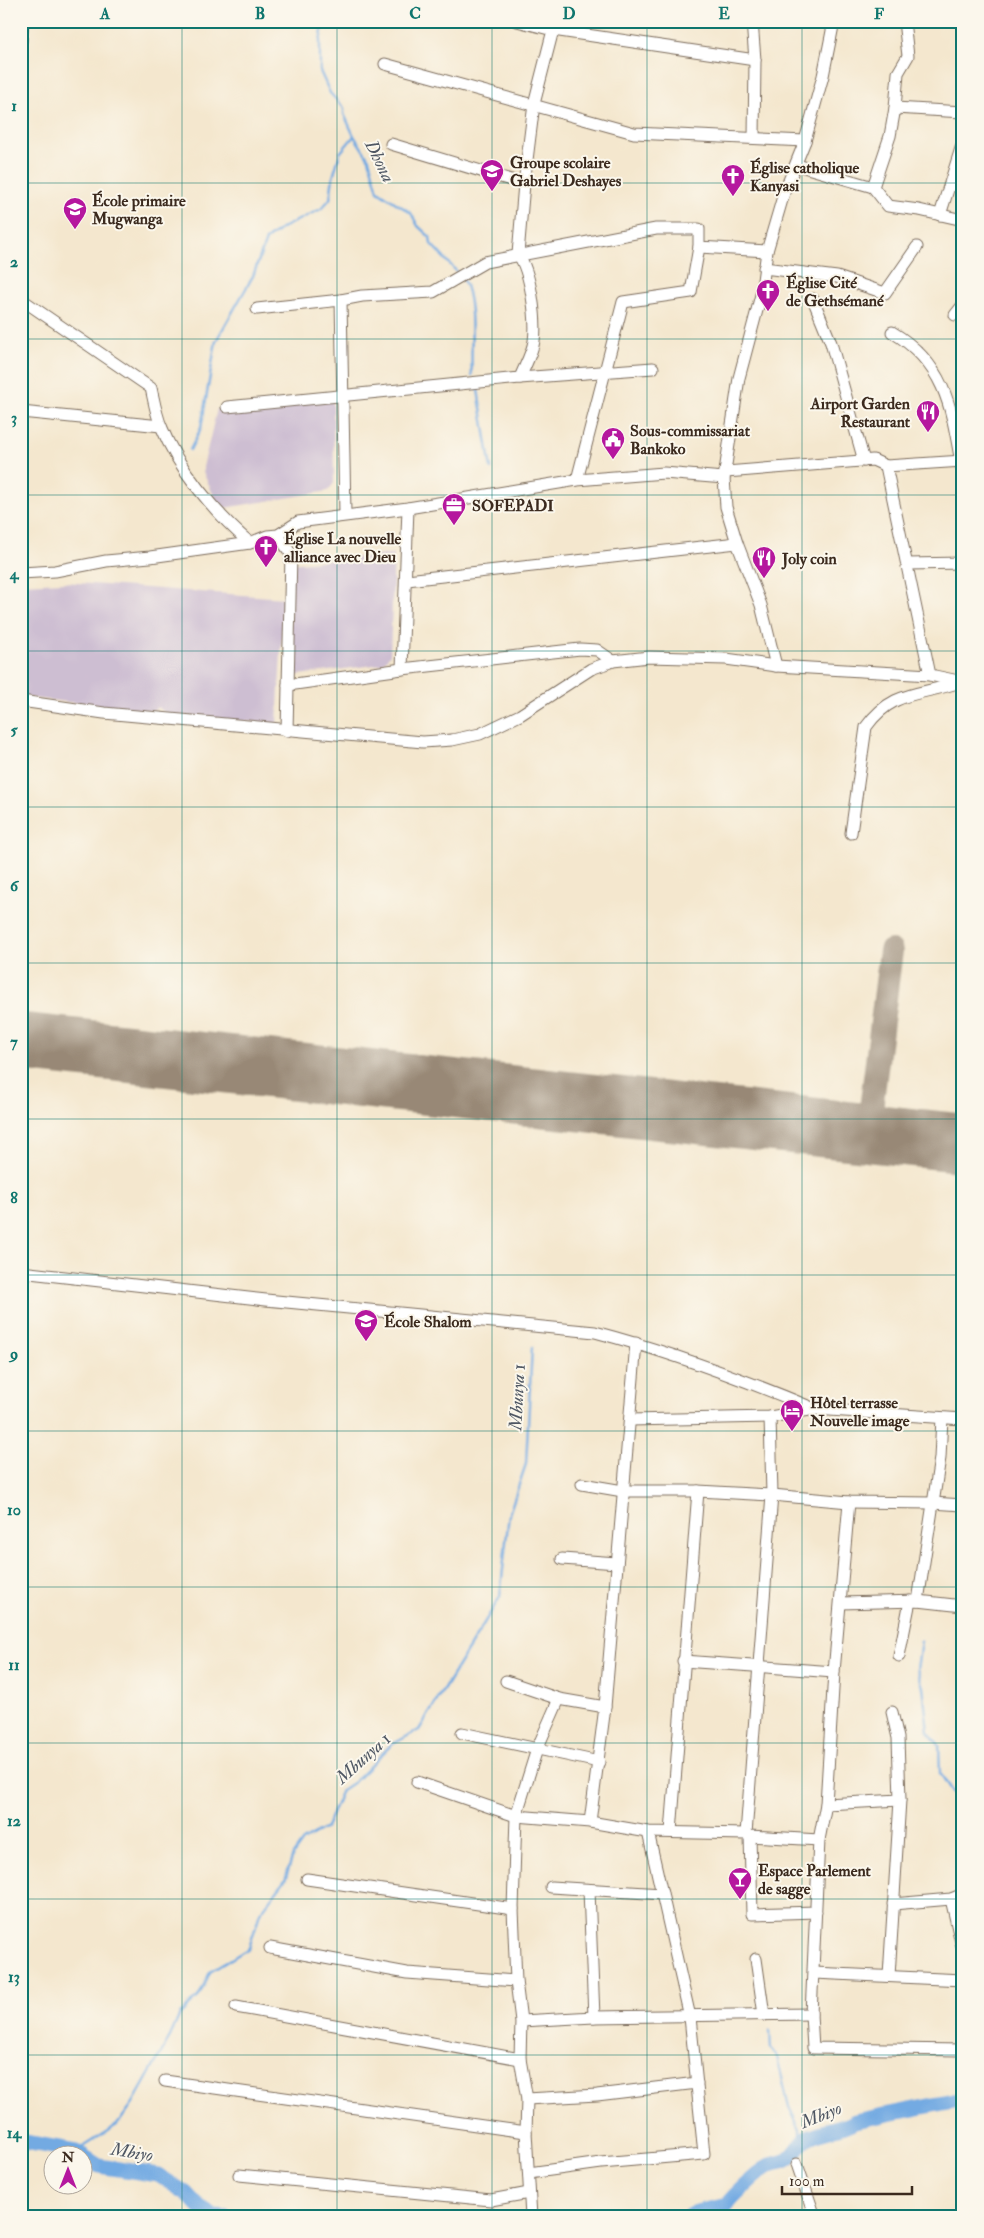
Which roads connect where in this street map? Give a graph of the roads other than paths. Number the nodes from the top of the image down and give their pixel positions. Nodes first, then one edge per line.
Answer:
1 (23, 21) edge
2 (517, 21) edge
3 (752, 21) edge
4 (834, 21) edge
5 (904, 21) edge
6 (553, 30) junction
7 (21, 41) edge
8 (755, 60) junction
9 (385, 64) dead end
10 (21, 76) edge
11 (21, 104) edge
12 (534, 104) junction
13 (895, 108) junction
14 (963, 112) edge
15 (754, 138) junction
16 (805, 141) junction
17 (963, 142) edge
18 (391, 144) dead end
19 (797, 165) junction
20 (524, 184) junction
21 (873, 187) junction
22 (940, 215) junction
23 (963, 220) edge
24 (699, 247) junction
25 (917, 247) dead end
26 (767, 251) junction
27 (518, 254) junction
28 (764, 268) junction
29 (814, 299) dead end
30 (341, 300) junction
31 (22, 304) edge
32 (963, 305) edge
33 (258, 309) dead end
34 (955, 314) dead end
35 (892, 332) dead end
36 (653, 368) dead end
37 (605, 373) junction
38 (520, 378) junction
39 (343, 397) junction
40 (227, 408) dead end
41 (21, 412) edge
42 (161, 426) junction
43 (864, 461) junction
44 (886, 466) junction
45 (962, 466) edge
46 (725, 476) junction
47 (577, 480) junction
48 (408, 508) junction
49 (346, 514) junction
50 (278, 535) junction
51 (250, 543) junction
52 (737, 543) junction
53 (963, 563) edge
54 (908, 564) junction
55 (21, 572) edge
56 (406, 580) junction
57 (613, 661) junction
58 (776, 666) junction
59 (402, 669) junction
60 (930, 675) junction
61 (962, 682) edge
62 (288, 685) junction
63 (21, 701) edge
64 (287, 731) junction
65 (851, 833) dead end
66 (21, 1272) edge
67 (636, 1343) junction
68 (816, 1409) junction
69 (770, 1417) junction
70 (942, 1418) junction
71 (963, 1419) edge
72 (630, 1420) junction
73 (582, 1484) dead end
74 (623, 1491) junction
75 (698, 1491) junction
76 (772, 1495) junction
77 (849, 1502) junction
78 (932, 1503) junction
79 (963, 1505) edge
80 (562, 1559) dead end
81 (617, 1563) junction
82 (914, 1601) junction
83 (841, 1602) junction
84 (963, 1606) edge
85 (899, 1656) dead end
86 (683, 1661) junction
87 (759, 1666) junction
88 (834, 1672) junction
89 (506, 1681) dead end
90 (559, 1699) junction
91 (605, 1706) junction
92 (892, 1712) dead end
93 (462, 1733) dead end
94 (537, 1749) junction
95 (599, 1762) junction
96 (417, 1782) dead end
97 (900, 1800) junction
98 (826, 1804) junction
99 (516, 1816) junction
100 (590, 1822) junction
101 (648, 1832) junction
102 (670, 1832) junction
103 (748, 1835) junction
104 (819, 1840) junction
105 (307, 1879) dead end
106 (551, 1887) dead end
107 (589, 1890) junction
108 (662, 1894) junction
109 (963, 1894) edge
110 (951, 1899) junction
111 (892, 1904) junction
112 (513, 1909) junction
113 (816, 1912) junction
114 (270, 1948) dead end
115 (963, 1950) edge
116 (756, 1959) dead end
117 (814, 1973) junction
118 (889, 1976) junction
119 (963, 1980) edge
120 (516, 1981) junction
121 (236, 2007) dead end
122 (811, 2014) junction
123 (764, 2015) junction
124 (594, 2017) junction
125 (690, 2017) junction
126 (521, 2020) junction
127 (963, 2050) edge
128 (520, 2059) junction
129 (165, 2081) dead end
130 (697, 2083) junction
131 (527, 2099) junction
132 (526, 2132) junction
133 (797, 2164) dead end
134 (528, 2173) junction
135 (239, 2175) dead end
136 (529, 2193) junction
137 (531, 2217) edge
138 (815, 2217) edge

1 - 7 street
2 - 6 street
3 - 8 street
4 - 16 street
5 - 13 street
6 - 8 street
6 - 12 street
8 - 15 street
9 - 12 street
10 - 11 street
12 - 15 street
12 - 20 street
13 - 14 street
13 - 21 street
15 - 16 street
16 - 19 street
17 - 22 street
18 - 20 street
19 - 21 street
19 - 26 street
20 - 27 street
21 - 22 street
22 - 23 street
24 - 26 street
24 - 27 street
24 - 37 street
25 - 28 street
26 - 28 street
27 - 30 street
27 - 38 street
28 - 46 street
29 - 43 street
30 - 33 street
30 - 39 street
31 - 42 street
32 - 34 street
35 - 45 street
36 - 37 street
37 - 38 street
37 - 47 street
38 - 39 street
39 - 40 street
39 - 49 street
41 - 42 street
42 - 51 street
43 - 44 street
43 - 46 street
44 - 45 street
44 - 54 street
46 - 47 street
46 - 52 street
47 - 48 street
48 - 49 street
48 - 56 street
49 - 50 street
50 - 51 street
50 - 62 street
51 - 55 street
52 - 56 street
52 - 58 street
53 - 54 street
54 - 60 street
56 - 59 street
57 - 58 street
57 - 59 street
57 - 64 street
58 - 60 street
59 - 62 street
60 - 61 street
61 - 65 street
62 - 64 street
63 - 64 street
66 - 67 street
67 - 68 street
67 - 72 street
68 - 69 street
68 - 70 street
69 - 72 street
69 - 76 street
70 - 71 street
70 - 78 street
72 - 74 street
73 - 74 street
74 - 75 street
74 - 81 street
75 - 76 street
75 - 86 street
76 - 77 street
76 - 87 street
77 - 78 street
77 - 83 street
78 - 79 street
78 - 82 street
80 - 81 street
81 - 91 street
82 - 83 street
82 - 84 street
82 - 85 street
83 - 88 street
86 - 87 street
86 - 102 street
87 - 88 street
87 - 103 street
88 - 98 street
89 - 90 street
90 - 91 street
90 - 94 street
91 - 95 street
92 - 97 street
93 - 94 street
94 - 95 street
94 - 99 street
95 - 100 street
96 - 99 street
97 - 98 street
97 - 111 street
98 - 104 street
99 - 100 street
99 - 112 street
100 - 101 street
101 - 102 street
101 - 108 street
102 - 103 street
103 - 104 street
103 - 113 street
104 - 113 street
105 - 112 street
106 - 107 street
107 - 108 street
107 - 124 street
108 - 125 street
109 - 110 street
110 - 111 street
110 - 115 street
111 - 118 street
112 - 120 street
113 - 117 street
114 - 120 street
116 - 123 street
117 - 118 street
117 - 122 street
118 - 119 street
120 - 126 street
121 - 128 street
122 - 123 street
122 - 127 street
123 - 125 street
124 - 125 street
124 - 126 street
125 - 130 street
126 - 128 street
128 - 131 street
129 - 132 street
130 - 131 street
130 - 134 street
131 - 132 street
132 - 134 street
133 - 138 street
134 - 136 street
135 - 136 street
136 - 137 street

